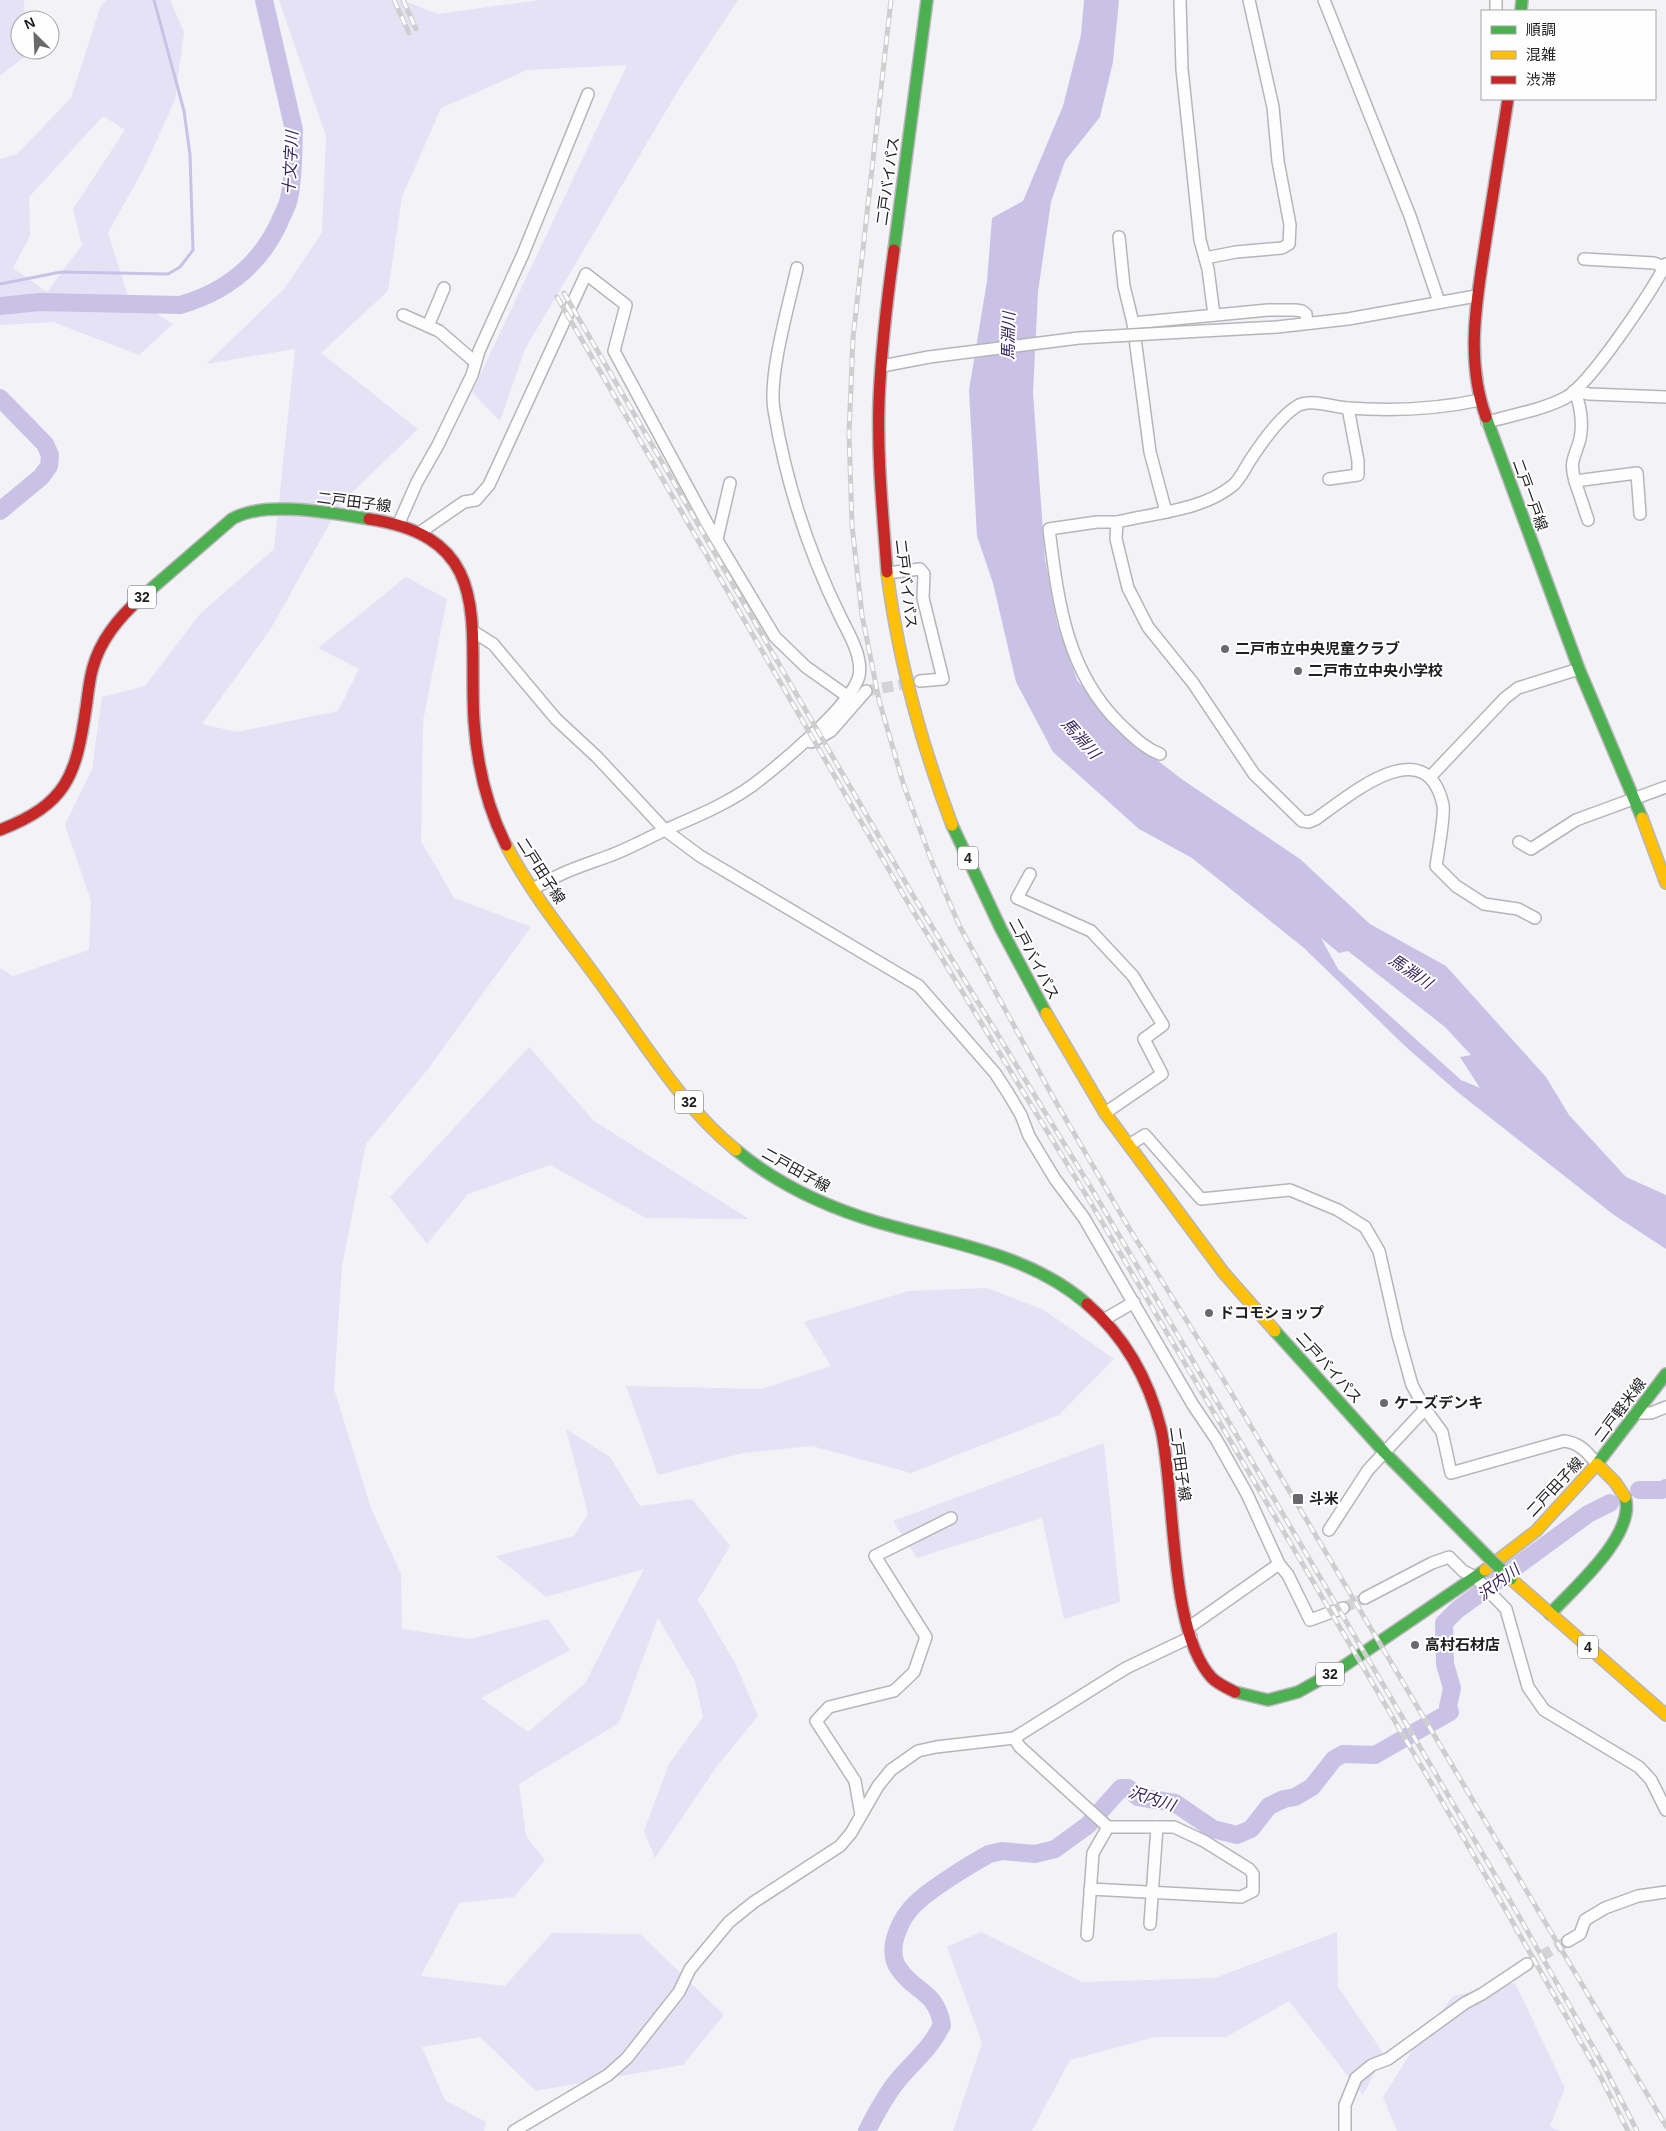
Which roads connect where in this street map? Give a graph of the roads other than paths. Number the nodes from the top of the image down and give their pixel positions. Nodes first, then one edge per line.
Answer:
1 (927, 0) edge
2 (1180, 0) edge
3 (1249, 0) edge
4 (1324, 0) edge
5 (588, 94) dead end
6 (1508, 100) edge
7 (1119, 237) dead end
8 (1205, 258) junction
9 (1584, 259) dead end
10 (1665, 265) edge
11 (797, 268) dead end
12 (444, 288) dead end
13 (1476, 296) junction
14 (1439, 302) junction
15 (402, 315) dead end
16 (1214, 315) junction
17 (1133, 323) junction
18 (1308, 323) junction
19 (428, 326) junction
20 (475, 362) junction
21 (882, 366) junction
22 (1574, 391) junction
23 (1666, 396) edge
24 (1480, 400) junction
25 (1348, 408) junction
26 (1487, 422) junction
27 (1329, 479) dead end
28 (1575, 481) junction
29 (730, 483) dead end
30 (1166, 512) junction
31 (1640, 514) dead end
32 (1588, 520) dead end
33 (399, 522) junction
34 (1117, 522) junction
35 (422, 531) junction
36 (717, 539) junction
37 (887, 573) junction
38 (474, 632) junction
39 (1579, 669) junction
40 (920, 681) tunnel mouth
41 (866, 692) tunnel mouth
42 (847, 696) junction
43 (794, 752) junction
44 (1160, 754) dead end
45 (1430, 776) junction
46 (1666, 787) edge
47 (1635, 800) junction
48 (0, 830) edge
49 (665, 830) junction
50 (1518, 842) dead end
51 (1030, 874) dead end
52 (1666, 883) edge
53 (533, 889) junction
54 (1535, 918) dead end
55 (1105, 1113) junction
56 (1129, 1144) junction
57 (1134, 1302) junction
58 (1105, 1319) junction
59 (1666, 1374) edge
60 (1666, 1407) edge
61 (1425, 1409) junction
62 (1636, 1413) junction
63 (1385, 1453) junction
64 (1597, 1464) junction
65 (951, 1518) dead end
66 (1330, 1530) dead end
67 (1279, 1564) junction
68 (1476, 1577) junction
69 (1365, 1598) tunnel mouth
70 (1343, 1608) tunnel mouth
71 (1550, 1614) junction
72 (1190, 1632) junction
73 (1666, 1715) edge
74 (1014, 1738) junction
75 (1666, 1810) edge
76 (861, 1815) junction
77 (1108, 1827) junction
78 (1157, 1827) junction
79 (1090, 1889) junction
80 (1152, 1891) junction
81 (1666, 1892) edge
82 (1150, 1924) dead end
83 (1087, 1935) dead end
84 (1568, 1941) tunnel mouth
85 (1527, 1964) tunnel mouth
86 (514, 2131) edge
87 (1345, 2131) edge

1 - 21 main road, 二戸バイパス / 4
2 - 8 street
3 - 8 street
4 - 14 street
5 - 20 street
6 - 13 main road, 二戸一戸線
7 - 17 street
8 - 16 street
9 - 10 street
10 - 22 street
11 - 42 street
12 - 19 street
13 - 14 street
13 - 24 main road, 二戸一戸線
14 - 18 street
15 - 19 street
16 - 17 street
16 - 18 street
17 - 30 street
18 - 21 street, bridge
19 - 20 street
20 - 33 street
21 - 37 main road, 二戸バイパス / 4
22 - 23 street
22 - 26 street
22 - 28 street
24 - 25 street
24 - 26 main road, 二戸一戸線
25 - 27 street
25 - 30 street
26 - 39 main road, 二戸一戸線
28 - 31 street
28 - 32 street
29 - 36 street
30 - 34 street
33 - 35 main road, 二戸田子線 / 32
33 - 48 main road, 二戸田子線 / 32
34 - 44 street
34 - 45 street
35 - 36 street
35 - 38 main road, 二戸田子線 / 32
36 - 42 street
37 - 40 street
37 - 55 main road, 二戸バイパス / 4
38 - 49 street
38 - 53 main road, 二戸田子線 / 32
39 - 45 street
39 - 47 main road, 二戸一戸線
41 - 43 street
42 - 43 street
43 - 49 street
45 - 54 street
46 - 47 street
47 - 50 street
47 - 52 main road, 二戸一戸線
49 - 53 street
49 - 57 street
51 - 55 street
53 - 58 main road, 二戸田子線 / 32
55 - 56 main road, 二戸バイパス / 4
56 - 61 street
56 - 63 main road, 二戸バイパス / 4
57 - 58 street
57 - 67 street
58 - 72 main road, 二戸田子線 / 32
59 - 62 main road, 二戸軽米線
60 - 62 street
61 - 63 street
61 - 64 street
62 - 64 main road, 二戸軽米線
63 - 66 street
63 - 71 main road, 二戸バイパス / 4, bridge
64 - 68 main road, 二戸田子線 / 32
64 - 71 main road, 二戸田子線
65 - 76 street
67 - 70 street
67 - 72 street
68 - 69 street
68 - 72 main road, 二戸田子線 / 32
68 - 75 street
71 - 73 main road, 二戸バイパス / 4
72 - 74 street
74 - 76 street
74 - 77 street
76 - 86 street
77 - 78 street
77 - 79 street
78 - 80 street
78 - 80 street
79 - 80 street
79 - 83 street
80 - 82 street
81 - 84 street
85 - 87 street

